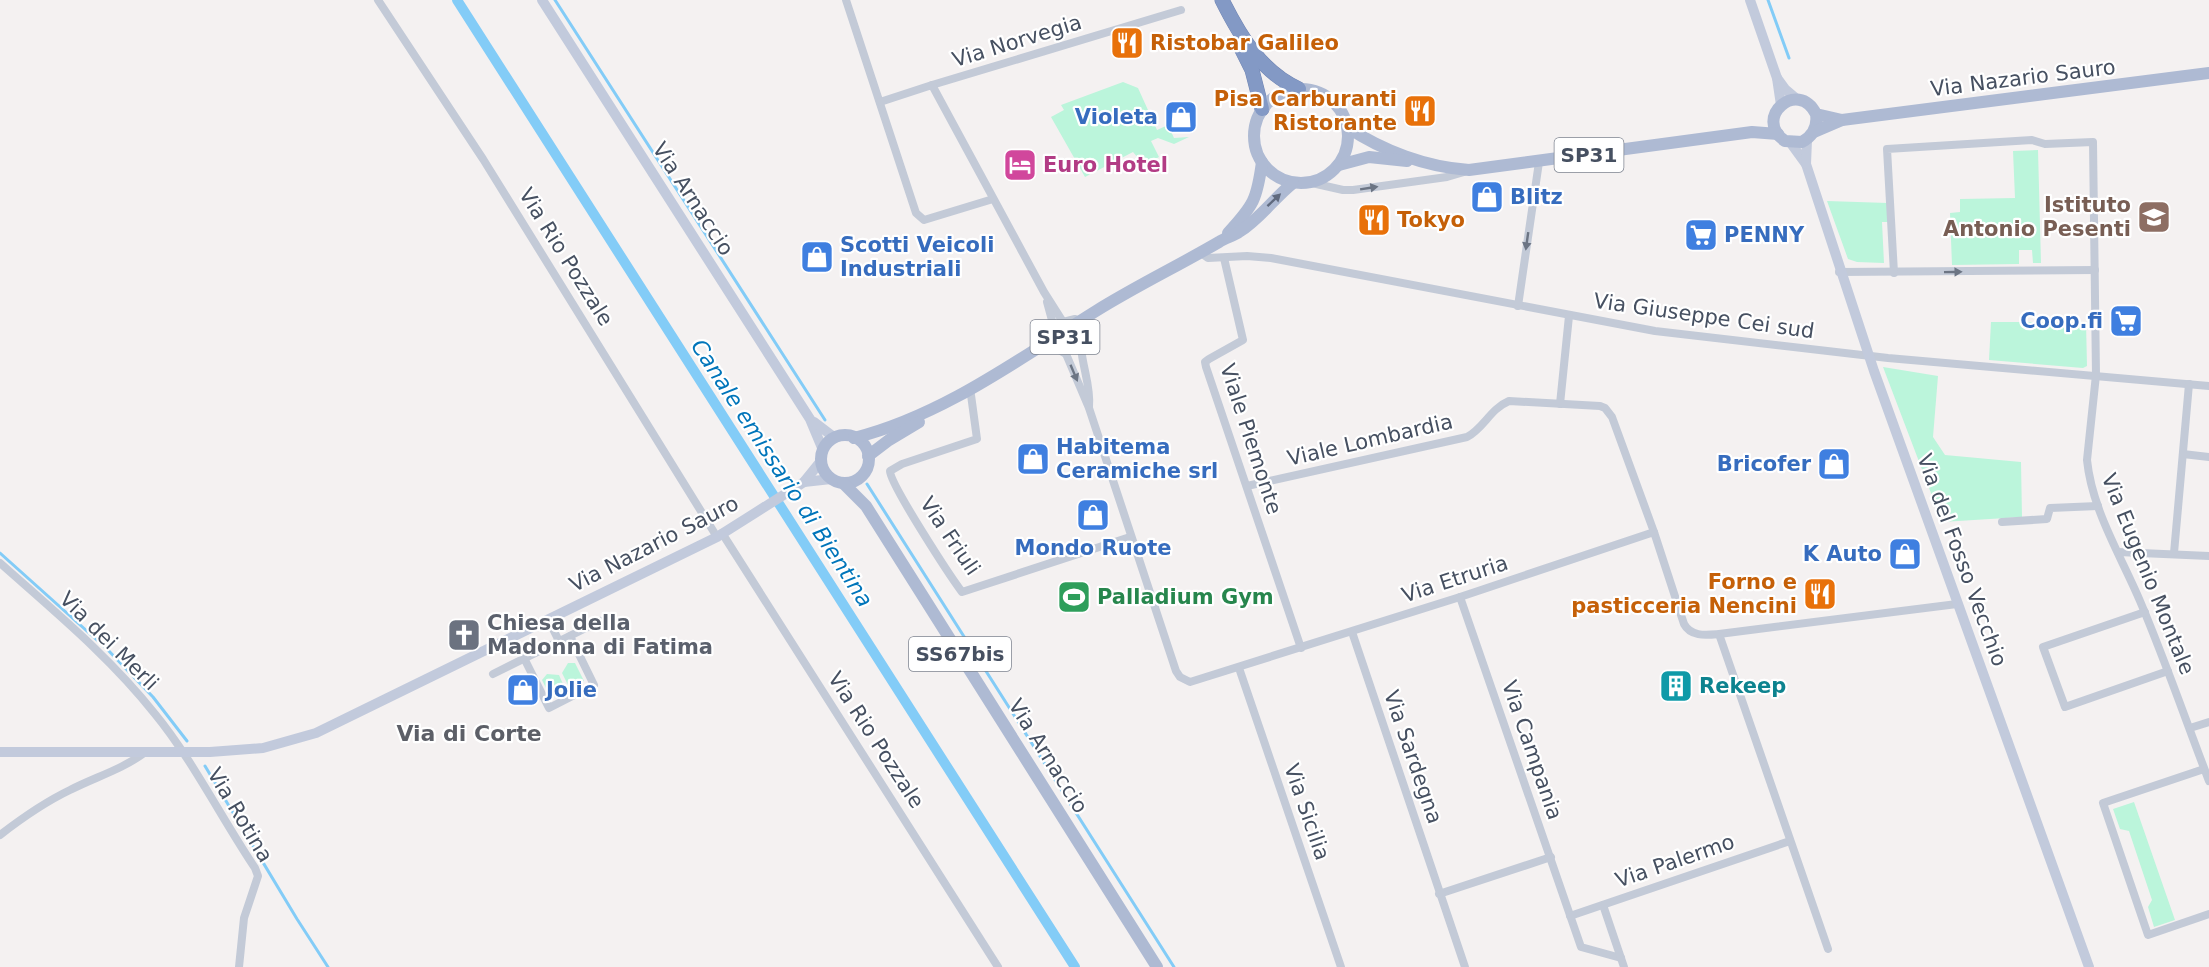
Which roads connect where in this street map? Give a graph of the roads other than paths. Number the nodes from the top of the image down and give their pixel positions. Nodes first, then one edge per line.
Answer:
1 (378, 0) edge
2 (542, 0) edge
3 (846, 0) edge
4 (1215, 0) edge
5 (1222, 0) edge
6 (1750, 0) edge
7 (1181, 10) dead end
8 (2209, 73) edge
9 (1777, 78) junction
10 (932, 86) junction
11 (1299, 89) junction
12 (1798, 100) junction
13 (880, 102) junction
14 (1781, 105) junction
15 (1262, 109) junction
16 (1816, 114) junction
17 (1773, 120) junction
18 (1842, 120) junction
19 (1347, 127) junction
20 (1752, 132) junction
21 (1778, 134) junction
22 (1811, 136) junction
23 (1790, 142) junction
24 (1262, 162) junction
25 (1539, 162) junction
26 (1426, 164) junction
27 (1806, 164) junction
28 (1339, 165) junction
29 (1469, 170) junction
30 (1293, 183) junction
31 (1312, 183) junction
32 (993, 199) junction
33 (1222, 240) junction
34 (1201, 253) junction
35 (1224, 258) junction
36 (2095, 270) junction
37 (1839, 272) junction
38 (1894, 273) junction
39 (1157, 278) junction
40 (1044, 292) junction
41 (1106, 305) junction
42 (1518, 306) junction
43 (1569, 316) junction
44 (1085, 325) junction
45 (1050, 343) junction
46 (1868, 354) junction
47 (2096, 375) junction
48 (2189, 384) junction
49 (2209, 386) edge
50 (971, 395) junction
51 (1560, 404) junction
52 (1089, 408) junction
53 (810, 419) junction
54 (835, 438) junction
55 (854, 438) junction
56 (2183, 454) junction
57 (822, 456) junction
58 (868, 456) junction
59 (2209, 457) edge
60 (859, 478) junction
61 (837, 481) junction
62 (801, 484) junction
63 (1247, 486) junction
64 (866, 506) junction
65 (2098, 506) junction
66 (2002, 522) dead end
67 (1654, 532) junction
68 (720, 535) junction
69 (1130, 537) junction
70 (2118, 552) junction
71 (2174, 553) junction
72 (2209, 556) edge
73 (0, 563) edge
74 (1460, 597) junction
75 (1957, 604) junction
76 (2145, 612) junction
77 (548, 619) junction
78 (600, 621) dead end
79 (1352, 632) junction
80 (1719, 634) junction
81 (570, 636) junction
82 (559, 641) junction
83 (1301, 648) junction
84 (524, 658) junction
85 (1239, 668) junction
86 (2168, 671) junction
87 (493, 674) dead end
88 (2209, 722) edge
89 (2190, 728) junction
90 (0, 752) edge
91 (144, 753) junction
92 (183, 754) junction
93 (2204, 769) junction
94 (2209, 781) edge
95 (0, 835) edge
96 (1790, 841) junction
97 (1551, 857) junction
98 (1439, 894) junction
99 (1603, 904) junction
100 (1570, 915) junction
101 (2209, 915) edge
102 (1828, 949) dead end
103 (1621, 958) junction
104 (239, 967) edge
105 (998, 967) edge
106 (1158, 967) edge
107 (1341, 967) edge
108 (1465, 967) edge
109 (1624, 967) edge
110 (2089, 967) edge

1 - 68 street, Via Rio Pozzale
2 - 53 main road, Via Arnaccio / SS67bis
3 - 13 street
4 - 15 highway
5 - 11 highway
6 - 9 main road
7 - 10 street, Via Norvegia
8 - 18 main road, Via Nazario Sauro
9 - 12 main road
9 - 14 main road
10 - 13 street, Via Norvegia
10 - 32 street
11 - 15 main road
11 - 19 main road, SP31
12 - 14 main road
12 - 16 main road, Via Nazario Sauro
13 - 32 street
14 - 17 main road
15 - 24 main road
16 - 18 main road, Via Nazario Sauro
16 - 22 main road
17 - 20 main road, SP31
17 - 21 main road
18 - 22 main road, Via Nazario Sauro
19 - 26 main road, SP31
19 - 28 main road
20 - 21 main road, SP31
20 - 25 main road, SP31
21 - 23 main road, SP31
22 - 23 main road, Via Nazario Sauro
22 - 27 main road, Via del Fosso Vecchio
23 - 27 main road, Via del Fosso Vecchio
24 - 30 main road
24 - 33 main road
25 - 29 main road, SP31
25 -> 42 street
26 - 28 main road
26 - 29 main road, SP31
27 - 37 main road, Via del Fosso Vecchio
28 - 31 main road
31 -> 29 street
30 - 31 main road
33 -> 30 main road, SP31
32 - 40 street
33 - 34 main road, SP31
34 - 35 street, Via Giuseppe Cei sud
34 - 39 main road, SP31
35 - 42 street, Via Giuseppe Cei sud
35 - 63 street, Viale Piemonte
38 -> 36 street
36 - 38 street, Via Eugenio Montale
36 - 47 street, Via Eugenio Montale
37 - 38 street
37 - 46 main road, Via del Fosso Vecchio
39 - 41 main road, SP31
39 - 44 main road, SP31
40 - 41 street
40 - 45 street
41 - 45 main road, SP31
42 - 43 street, Via Giuseppe Cei sud
43 - 46 street, Via Giuseppe Cei sud
43 - 51 street
44 - 45 main road, SP31
44 - 52 street, Via Etruria
45 - 50 main road, SP31
45 -> 52 street, Via Etruria
45 - 55 main road, SP31
46 - 47 street, Via Giuseppe Cei sud
46 - 75 main road, Via del Fosso Vecchio
47 - 48 street, Via Giuseppe Cei sud
47 - 65 street, Via Eugenio Montale
48 - 49 street, Via Giuseppe Cei sud
48 - 56 street
50 - 58 main road, SP31
50 - 69 street, Via Friuli
51 - 63 street, Viale Lombardia
51 - 67 street, Viale Lombardia
52 - 69 street, Via Etruria
53 - 54 main road, Via Arnaccio / SS67bis
53 - 57 main road, Via Arnaccio / SS67bis
54 - 55 main road
54 - 57 main road
55 - 58 main road
56 - 59 street
56 - 71 street
57 - 61 main road, SS67bis
57 - 62 main road, Via Nazario Sauro
58 - 60 main road
60 - 61 main road
60 - 64 main road, Via Arnaccio / SS67bis
61 - 62 main road, Via Nazario Sauro
61 - 64 main road, Via Arnaccio / SS67bis
62 - 68 main road, Via Nazario Sauro
63 - 83 street, Viale Piemonte
64 - 106 main road, Via Arnaccio / SS67bis
65 - 66 street
65 - 70 street, Via Eugenio Montale
67 - 74 street, Via Etruria
67 - 80 street
68 - 77 main road, Via Nazario Sauro
68 - 105 street, Via Rio Pozzale
69 - 85 street, Via Etruria
70 - 71 street
70 - 76 street, Via Eugenio Montale
71 - 72 street
73 - 92 street, Via dei Merli
74 - 79 street, Via Etruria
74 - 97 street, Via Campania
75 - 80 street
75 - 110 main road, Via del Fosso Vecchio
76 - 86 street, Via Eugenio Montale
76 - 86 street
77 - 82 street
77 - 92 main road, Via Nazario Sauro
78 - 81 street
79 - 83 street, Via Etruria
79 - 98 street, Via Sardegna
80 - 96 street
81 - 82 street
81 - 84 street
82 - 84 street
83 - 85 street, Via Etruria
84 - 87 street
85 - 107 street, Via Sicilia
86 - 89 street, Via Eugenio Montale
88 - 89 street
89 - 93 street, Via Eugenio Montale
90 - 91 main road, Via Nazario Sauro
91 - 92 main road, Via Nazario Sauro
91 - 95 street
92 - 104 street, Via Rotina
93 - 94 street, Via Eugenio Montale
93 - 101 street
96 - 99 street, Via Palermo
96 - 102 street
97 - 98 street
97 - 100 street, Via Campania
98 - 108 street, Via Sardegna
99 - 100 street, Via Palermo
99 - 103 street
100 - 103 street, Via Campania
103 - 109 street

